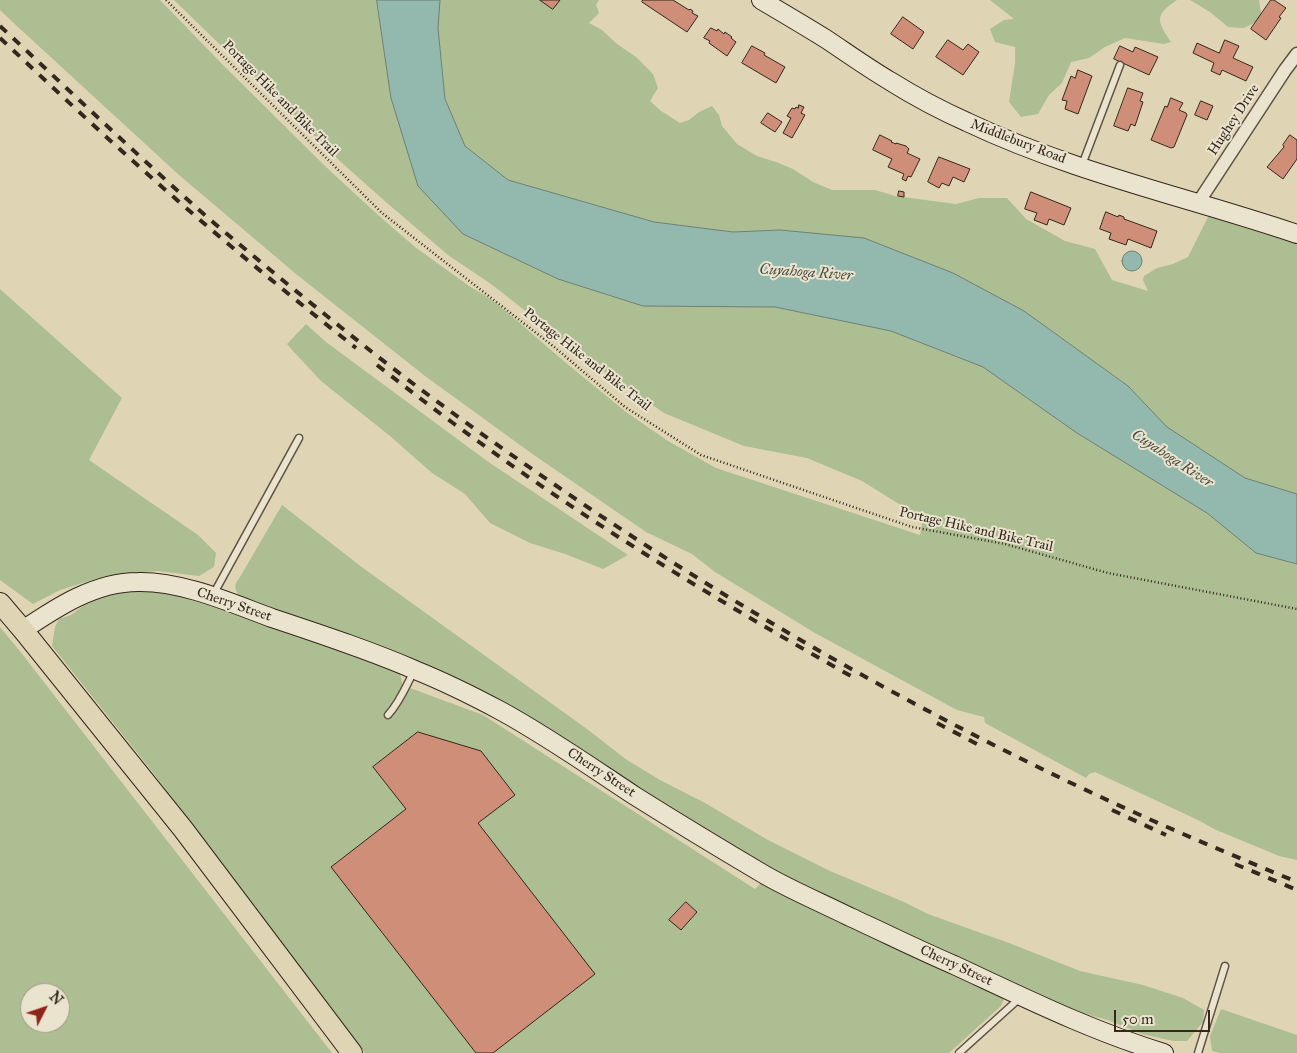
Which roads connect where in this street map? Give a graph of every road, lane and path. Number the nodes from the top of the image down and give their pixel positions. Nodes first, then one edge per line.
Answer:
1 (166, 0) edge
2 (761, 0) edge
3 (1297, 54) edge
4 (1120, 65) dead end
5 (1081, 166) junction
6 (1198, 203) junction
7 (1297, 234) edge
8 (299, 438) dead end
9 (212, 597) junction
10 (0, 603) edge
11 (1297, 609) edge
12 (23, 630) junction
13 (414, 669) junction
14 (388, 715) dead end
15 (1225, 966) dead end
16 (1022, 996) junction
17 (1139, 1049) edge
18 (352, 1053) edge
19 (959, 1053) edge
20 (1164, 1053) edge
21 (1198, 1053) edge

1 - 11 path, Portage Hike and Bike Trail
2 - 5 street, Middlebury Road
3 - 6 street, Hughey Drive
4 - 5 lane
5 - 6 street, Middlebury Road
6 - 7 street, Middlebury Road
8 - 9 lane
9 - 12 street, Cherry Street
9 - 13 street, Cherry Street
10 - 12 main road
12 - 18 main road
13 - 14 lane
13 - 16 street, Cherry Street
15 - 21 lane
16 - 17 street, Cherry Street
16 - 19 lane
17 - 20 street, Cherry Street

